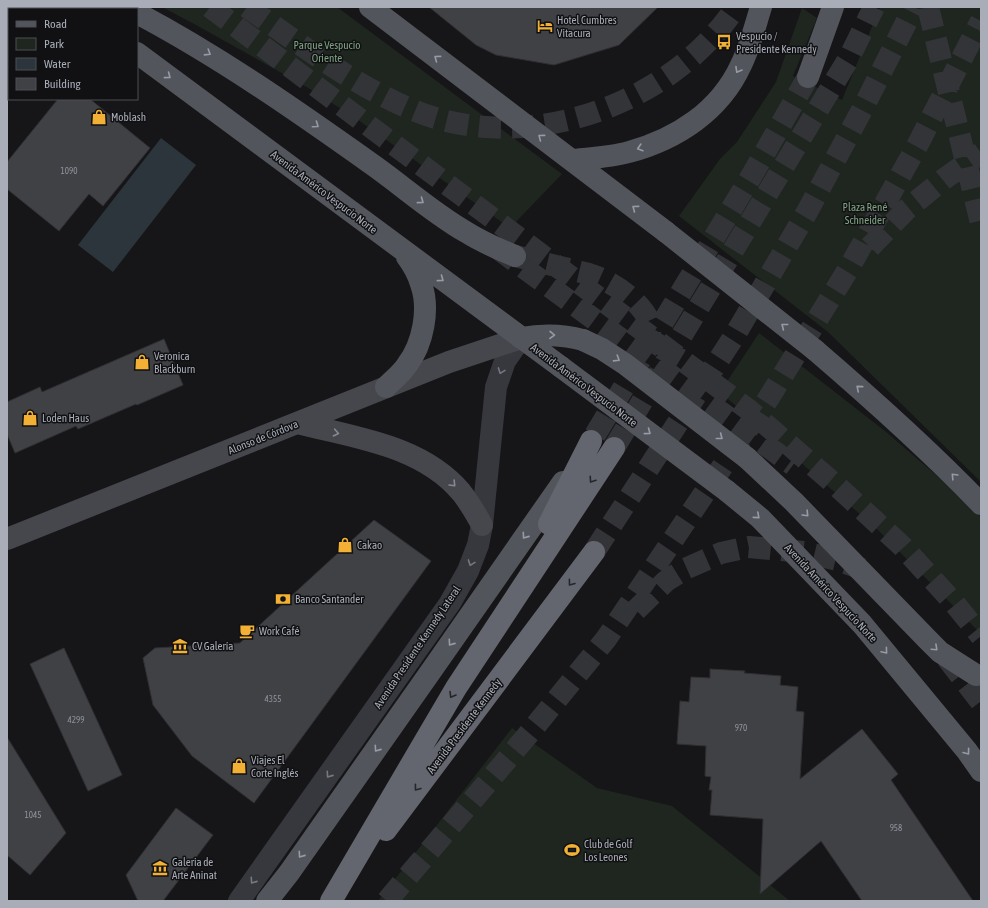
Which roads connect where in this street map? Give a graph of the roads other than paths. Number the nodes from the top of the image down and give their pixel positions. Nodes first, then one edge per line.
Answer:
1 (370, 7) edge
2 (761, 7) edge
3 (833, 7) edge
4 (138, 14) edge
5 (138, 54) edge
6 (808, 77) tunnel mouth
7 (572, 160) junction
8 (404, 251) junction
9 (515, 256) tunnel mouth
10 (521, 338) junction
11 (386, 388) junction
12 (298, 423) junction
13 (593, 438) joint
14 (614, 448) tunnel mouth
15 (981, 504) edge
16 (482, 525) junction
17 (7, 540) edge
18 (594, 552) tunnel mouth
19 (503, 615) junction
20 (976, 675) dead end
21 (981, 771) edge
22 (239, 901) edge
23 (267, 901) edge
24 (332, 901) edge

7 -> 1 main road
2 -> 7 main road
3 - 6 main road
4 -> 9 main road
5 -> 8 main road, Avenida Américo Vespucio Norte
15 -> 7 main road, bridge
8 -> 10 main road, Avenida Américo Vespucio Norte
8 - 11 main road
10 - 11 main road, Alonso de Córdova
10 -> 16 street, Avenida Presidente Kennedy Lateral
10 -> 20 main road, bridge
10 -> 21 main road, Avenida Américo Vespucio Norte, bridge
11 - 12 main road, Alonso de Córdova
12 -> 16 main road
12 - 17 main road, Alonso de Córdova
13 - 19 highway
13 -> 23 main road
14 -> 19 highway
16 -> 22 street, Avenida Presidente Kennedy Lateral
18 -> 24 highway, Avenida Presidente Kennedy
19 -> 24 highway

